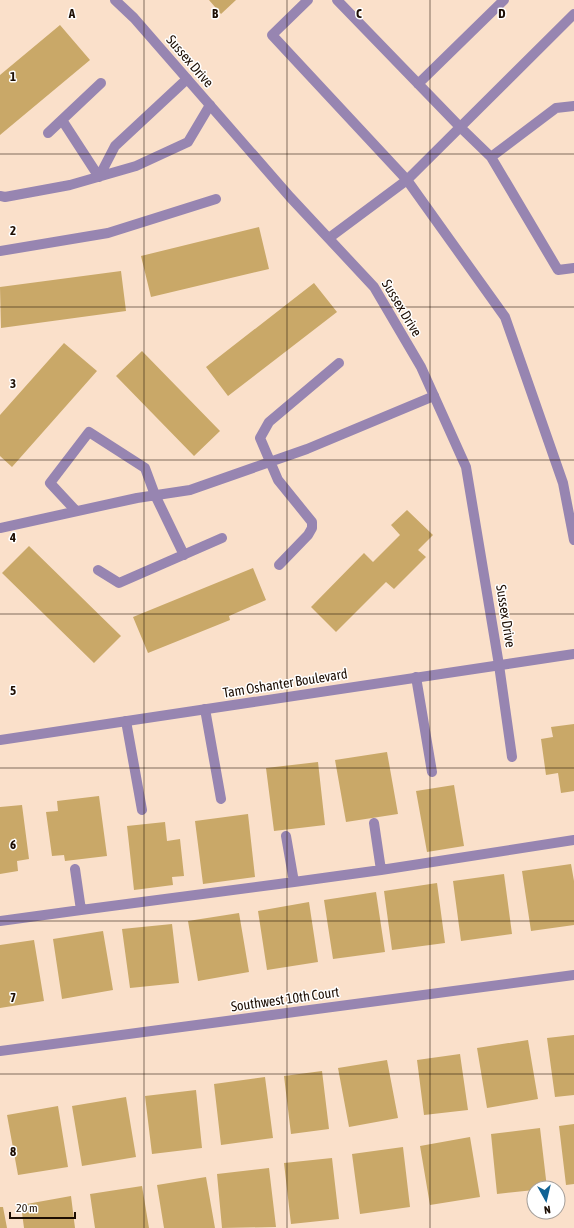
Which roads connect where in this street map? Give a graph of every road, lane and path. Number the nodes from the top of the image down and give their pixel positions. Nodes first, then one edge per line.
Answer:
1 (115, 0) edge
2 (308, 0) edge
3 (337, 0) edge
4 (504, 0) edge
5 (574, 14) edge
6 (187, 79) junction
7 (101, 83) dead end
8 (418, 84) junction
9 (210, 105) junction
10 (574, 106) edge
11 (62, 120) junction
12 (460, 127) junction
13 (48, 133) dead end
14 (491, 157) junction
15 (99, 177) junction
16 (407, 180) junction
17 (0, 196) edge
18 (216, 199) dead end
19 (329, 238) junction
20 (0, 251) edge
21 (574, 268) edge
22 (339, 363) dead end
23 (434, 396) junction
24 (269, 462) junction
25 (155, 495) junction
26 (76, 512) junction
27 (0, 528) edge
28 (222, 538) dead end
29 (574, 540) edge
30 (184, 555) junction
31 (278, 566) dead end
32 (98, 570) dead end
33 (574, 654) edge
34 (499, 665) junction
35 (416, 677) junction
36 (205, 709) junction
37 (126, 721) junction
38 (0, 740) edge
39 (512, 757) dead end
40 (432, 772) dead end
41 (221, 799) dead end
42 (142, 810) dead end
43 (374, 823) dead end
44 (286, 836) dead end
45 (574, 840) edge
46 (75, 869) dead end
47 (381, 870) junction
48 (294, 882) junction
49 (81, 910) junction
50 (0, 921) edge
51 (574, 975) edge
52 (0, 1051) edge

1 - 6 street, Sussex Drive
2 - 16 street
3 - 8 street
4 - 8 street
5 - 12 street
6 - 9 street, Sussex Drive
6 - 15 street
7 - 11 street
8 - 12 street
9 - 15 street
9 - 19 street, Sussex Drive
10 - 14 street
11 - 13 street
11 - 15 street
12 - 14 street
12 - 16 street
14 - 21 street
15 - 17 street
16 - 19 street
16 - 29 street
18 - 20 street
19 - 23 street, Sussex Drive
22 - 24 street
23 - 24 street
23 - 34 street, Sussex Drive
24 - 25 street
24 - 31 street
25 - 26 street
25 - 26 street
25 - 30 street
26 - 27 street
28 - 30 street
30 - 32 street
33 - 34 street, Tam Oshanter Boulevard
34 - 35 street, Tam Oshanter Boulevard
34 - 39 street, Sussex Drive
35 - 36 street, Tam Oshanter Boulevard
35 - 40 street
36 - 37 street, Tam Oshanter Boulevard
36 - 41 street
37 - 38 street, Tam Oshanter Boulevard
37 - 42 street
43 - 47 street
44 - 48 street
45 - 47 street
46 - 49 street
47 - 48 street
48 - 49 street
49 - 50 street
51 - 52 street, Southwest 10th Court

